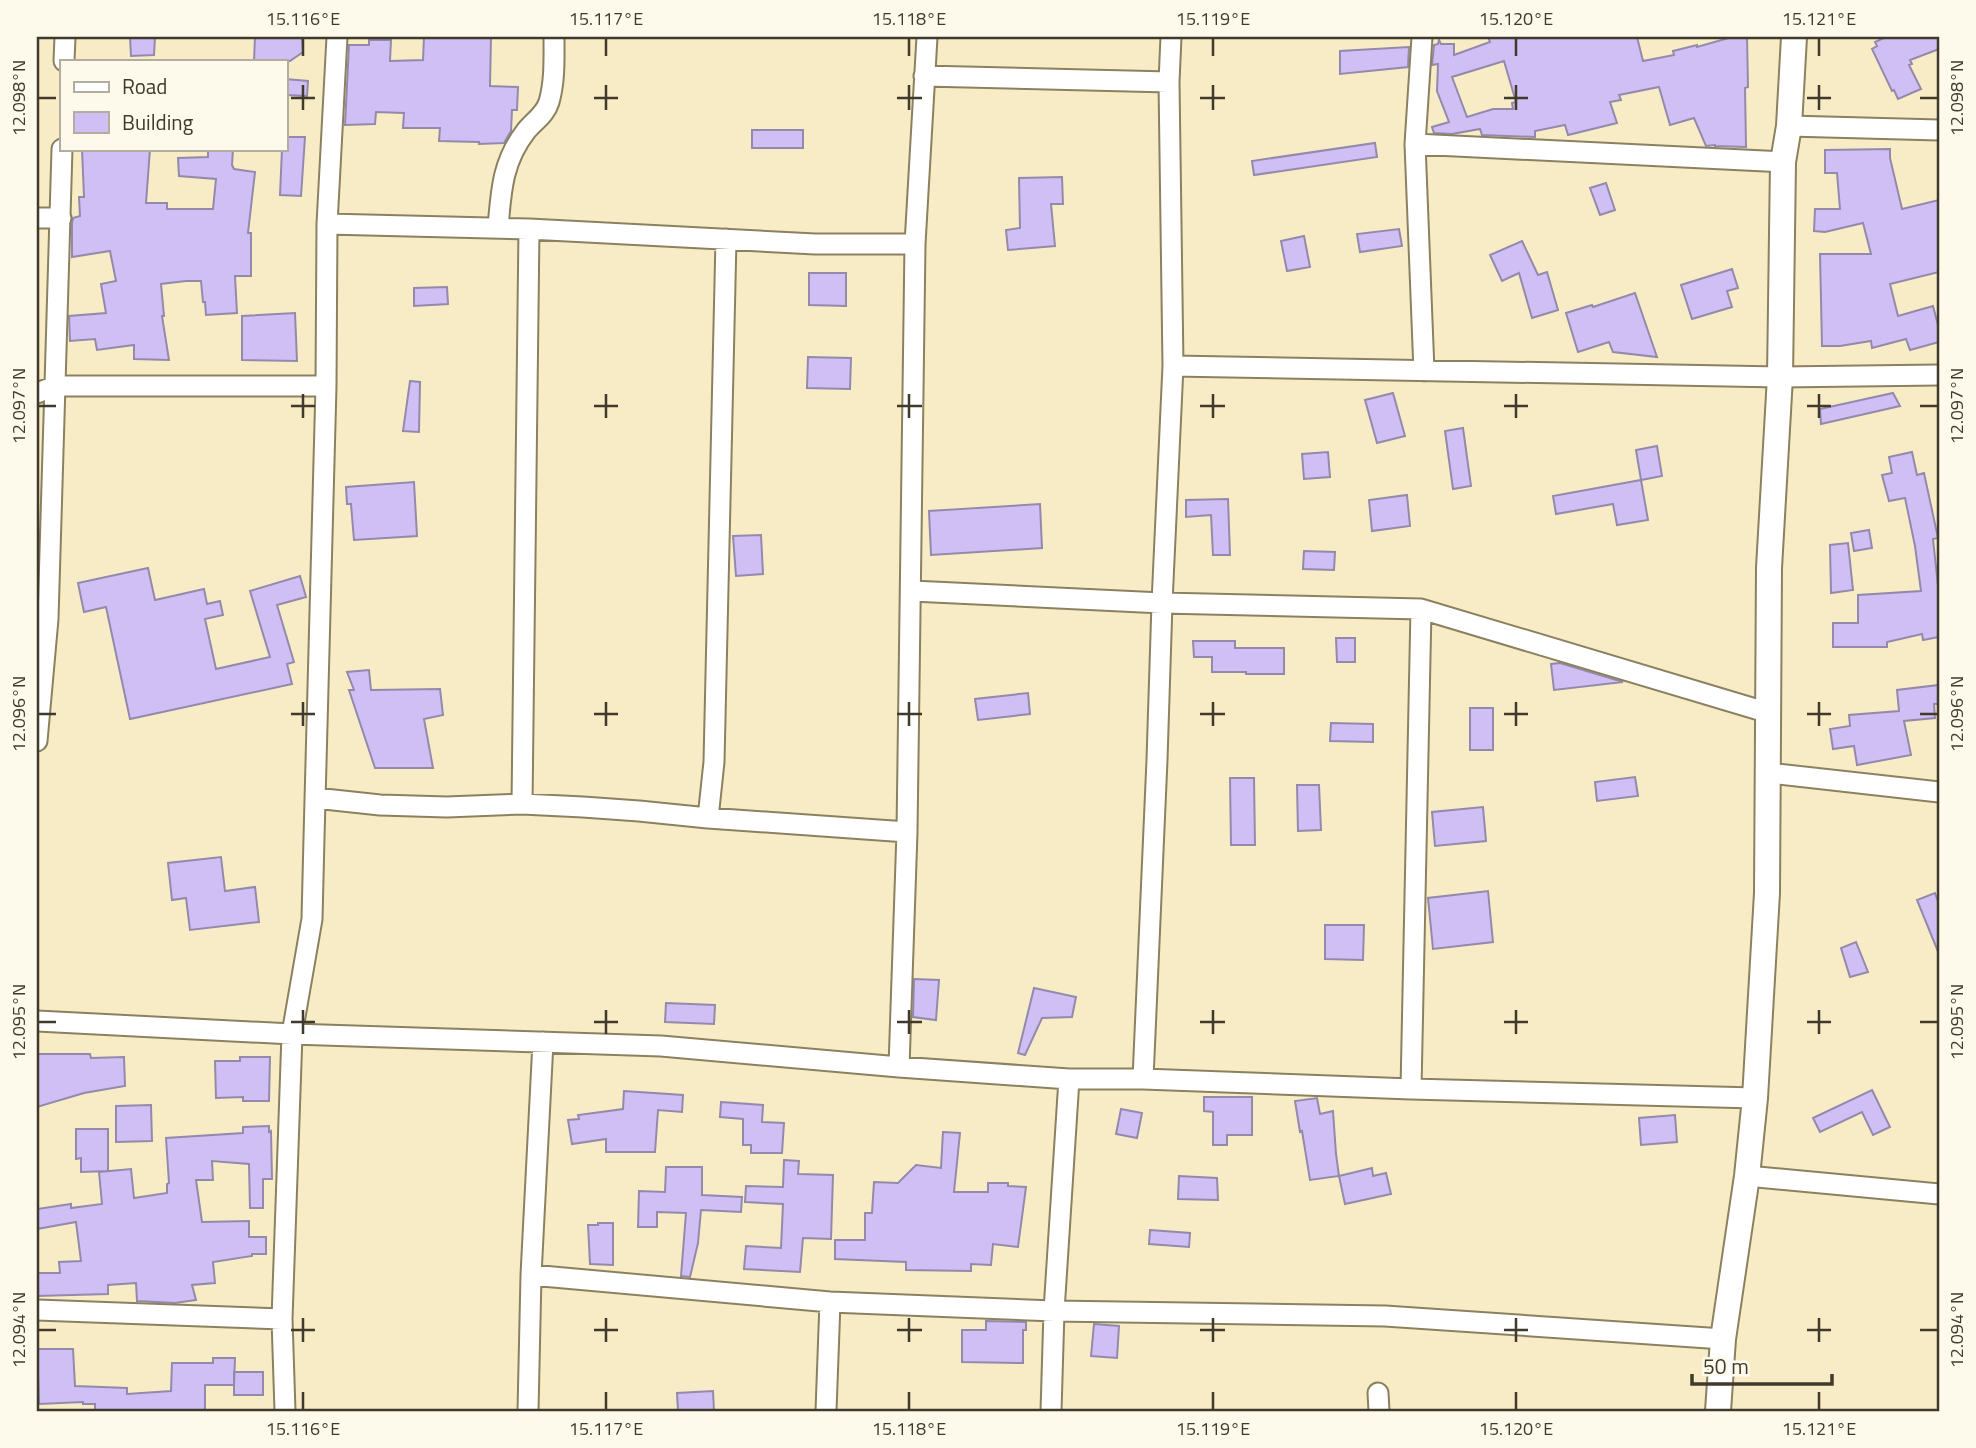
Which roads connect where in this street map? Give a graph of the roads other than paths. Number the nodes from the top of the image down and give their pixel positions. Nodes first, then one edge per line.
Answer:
1 (65, 37) edge
2 (337, 37) edge
3 (554, 37) edge
4 (927, 37) edge
5 (1171, 37) edge
6 (1423, 37) edge
7 (1794, 37) edge
8 (64, 60) edge
9 (925, 76) junction
10 (1169, 82) junction
11 (1789, 126) junction
12 (1939, 130) edge
13 (1415, 144) junction
14 (62, 150) edge
15 (1783, 162) junction
16 (37, 218) edge
17 (61, 218) junction
18 (327, 224) junction
19 (498, 228) junction
20 (529, 229) junction
21 (726, 239) junction
22 (915, 244) junction
23 (1173, 366) junction
24 (1424, 371) junction
25 (1939, 375) edge
26 (1780, 377) junction
27 (326, 386) junction
28 (46, 390) edge
29 (912, 591) junction
30 (1162, 603) junction
31 (1421, 610) junction
32 (40, 619) edge
33 (1769, 713) junction
34 (37, 741) edge
35 (1769, 773) junction
36 (1939, 792) edge
37 (315, 798) junction
38 (522, 804) junction
39 (708, 818) junction
40 (908, 832) junction
41 (37, 1021) edge
42 (292, 1034) junction
43 (543, 1042) junction
44 (899, 1067) junction
45 (1069, 1079) junction
46 (1143, 1079) junction
47 (1411, 1089) junction
48 (1755, 1098) junction
49 (1746, 1175) junction
50 (1939, 1194) edge
51 (531, 1275) junction
52 (830, 1301) junction
53 (37, 1310) edge
54 (1054, 1311) junction
55 (282, 1319) junction
56 (1723, 1339) junction
57 (285, 1411) edge
58 (528, 1411) edge
59 (826, 1411) edge
60 (1051, 1411) edge
61 (1718, 1411) edge

1 - 8 street
2 - 18 street
3 - 19 street
4 - 9 street
5 - 10 street
6 - 13 street
7 - 11 street
9 - 10 street
9 - 22 street
10 - 23 street
11 - 12 street
11 - 15 street
13 - 15 street
13 - 24 street
14 - 17 street
15 - 26 street
16 - 17 street
17 - 28 street
18 - 19 street
18 - 27 street
19 - 20 street
20 - 21 street
20 - 38 street
21 - 22 street
21 - 39 street
22 - 29 street
23 - 24 street
23 - 30 street
24 - 26 street
25 - 26 street
26 - 33 street
27 - 28 street
27 - 37 street
28 - 32 street
29 - 30 street
29 - 40 street
30 - 31 street
30 - 46 street
31 - 33 street
31 - 47 street
32 - 34 street
33 - 35 street
35 - 36 street
35 - 48 street
37 - 38 street
37 - 42 street
38 - 39 street
39 - 40 street
40 - 44 street
41 - 42 street
42 - 43 street
42 - 55 street
43 - 44 street
43 - 51 street
44 - 45 street
45 - 46 street
45 - 54 street
46 - 47 street
47 - 48 street
48 - 49 street
49 - 50 street
49 - 56 street
51 - 52 street
51 - 58 street
52 - 54 street
52 - 59 street
53 - 55 street
54 - 56 street
54 - 60 street
55 - 57 street
56 - 61 street

